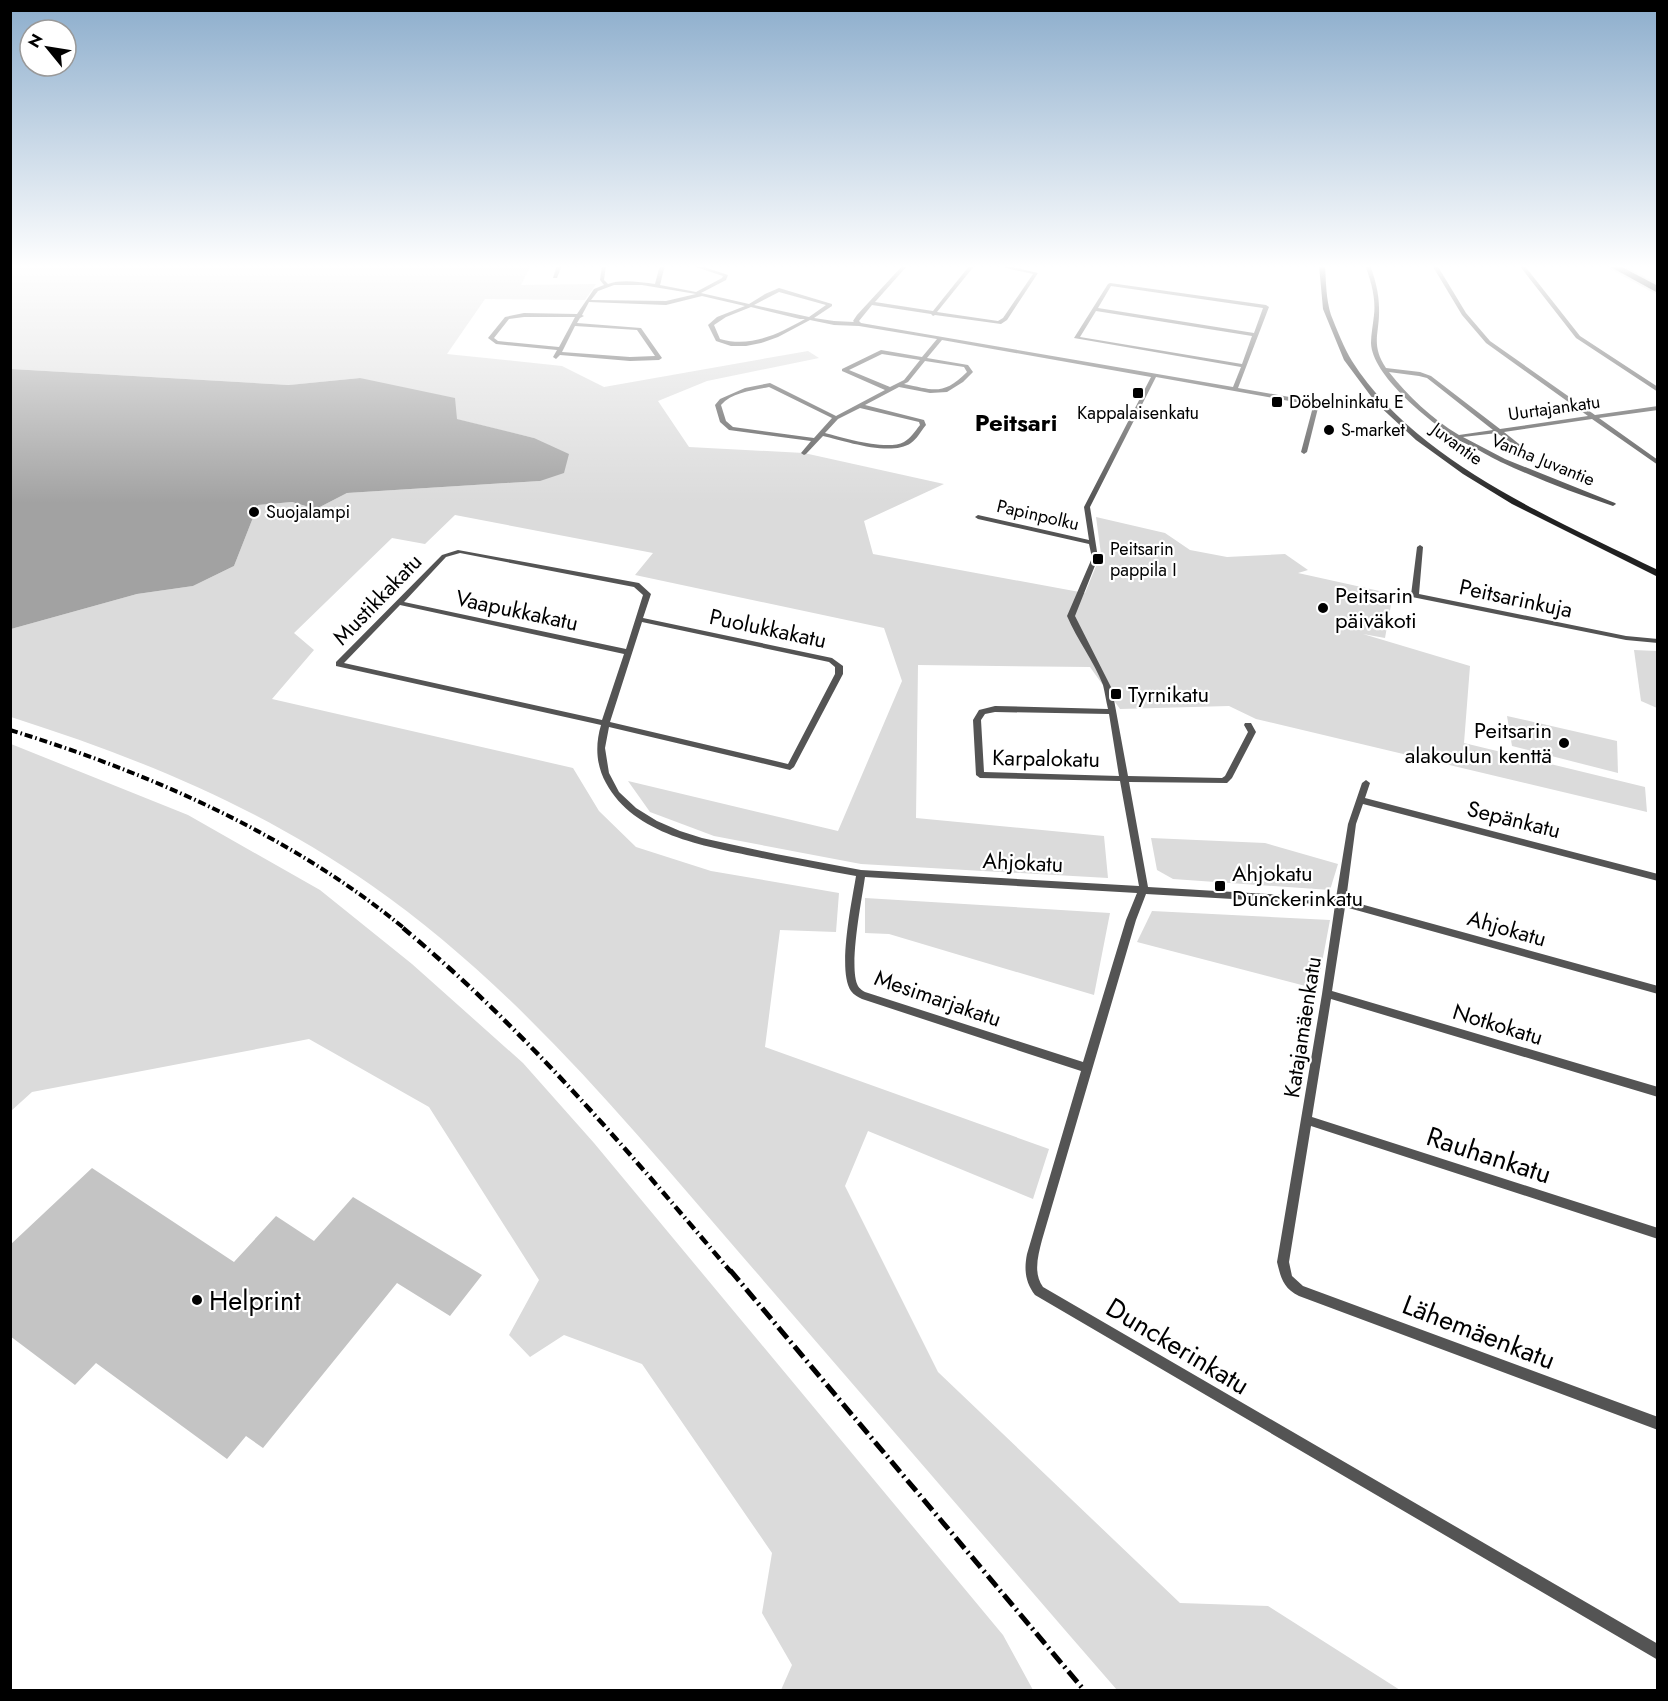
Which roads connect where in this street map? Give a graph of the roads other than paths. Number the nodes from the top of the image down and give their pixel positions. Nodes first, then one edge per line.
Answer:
1 (510, 344) edge
2 (564, 344) edge
3 (650, 344) edge
4 (936, 344) edge
5 (971, 344) edge
6 (1115, 344) edge
7 (1251, 344) edge
8 (1341, 344) edge
9 (1374, 344) edge
10 (1491, 344) edge
11 (1589, 344) edge
12 (559, 353) junction
13 (925, 358) junction
14 (1244, 366) junction
15 (1385, 370) junction
16 (1154, 376) junction
17 (899, 385) junction
18 (891, 390) junction
19 (1235, 390) junction
20 (1658, 390) edge
21 (1378, 399) junction
22 (1317, 402) junction
23 (861, 405) junction
24 (1658, 408) edge
25 (1592, 417) junction
26 (836, 418) junction
27 (1498, 431) junction
28 (819, 437) junction
29 (1454, 437) junction
30 (1517, 445) dead end
31 (1304, 452) dead end
32 (804, 453) dead end
33 (1658, 463) edge
34 (1613, 504) dead end
35 (978, 517) dead end
36 (1092, 543) junction
37 (1420, 547) dead end
38 (1658, 573) edge
39 (636, 585) joint
40 (399, 603) junction
41 (639, 619) junction
42 (1658, 641) edge
43 (628, 652) junction
44 (1113, 712) junction
45 (606, 724) junction
46 (1248, 725) dead end
47 (1126, 778) junction
48 (1366, 783) dead end
49 (1360, 800) junction
50 (861, 873) junction
51 (1658, 878) edge
52 (1144, 888) junction
53 (1340, 902) junction
54 (1658, 990) edge
55 (1327, 994) junction
56 (1087, 1068) junction
57 (1658, 1092) edge
58 (1307, 1120) junction
59 (1658, 1234) edge
60 (1287, 1280) joint
61 (1658, 1424) edge
62 (1658, 1653) edge

1 - 12 street
2 - 12 street
3 - 12 street
4 - 13 street
5 - 16 street
6 - 14 street
7 - 14 street
8 - 21 main road, Juvantie
9 - 15 street, Vanha Juvantie
10 - 25 street
11 - 20 street
13 - 17 street
13 - 17 street
13 - 18 street
14 - 19 street
15 - 27 street
15 - 29 street, Vanha Juvantie
16 - 19 street
16 - 36 street
17 - 18 street
18 - 23 street
19 - 22 street
21 - 22 street
21 - 38 main road, Juvantie
22 - 31 street
23 - 26 street
23 - 28 street
24 - 25 street, Uurtajankatu
25 - 27 street, Uurtajankatu
25 - 33 street
26 - 28 street
26 - 28 street
27 - 29 street, Uurtajankatu
27 - 30 street
28 - 32 street
29 - 34 street, Vanha Juvantie
35 - 36 street, Papinpolku
36 - 44 street
37 - 42 street, Peitsarinkuja
39 - 40 street, Mustikkakatu
39 - 41 street, Ahjokatu
40 - 43 street, Vaapukkakatu
40 - 45 street, Mustikkakatu
41 - 43 street, Ahjokatu
41 - 45 street, Puolukkakatu
43 - 45 street, Ahjokatu
44 - 47 street
44 - 47 street, Karpalokatu
45 - 50 street, Ahjokatu
46 - 47 street
47 - 52 street
48 - 49 street, Katajamäenkatu
49 - 51 street, Sepänkatu
49 - 53 street, Katajamäenkatu
50 - 52 street, Ahjokatu
50 - 56 street, Mesimarjakatu
52 - 53 street, Ahjokatu
52 - 56 street, Dunckerinkatu
53 - 54 street, Ahjokatu
53 - 55 street, Katajamäenkatu
55 - 57 street, Notkokatu
55 - 58 street, Katajamäenkatu
56 - 62 street, Dunckerinkatu
58 - 59 street, Rauhankatu
58 - 60 street, Katajamäenkatu
60 - 61 street, Lähemäenkatu

